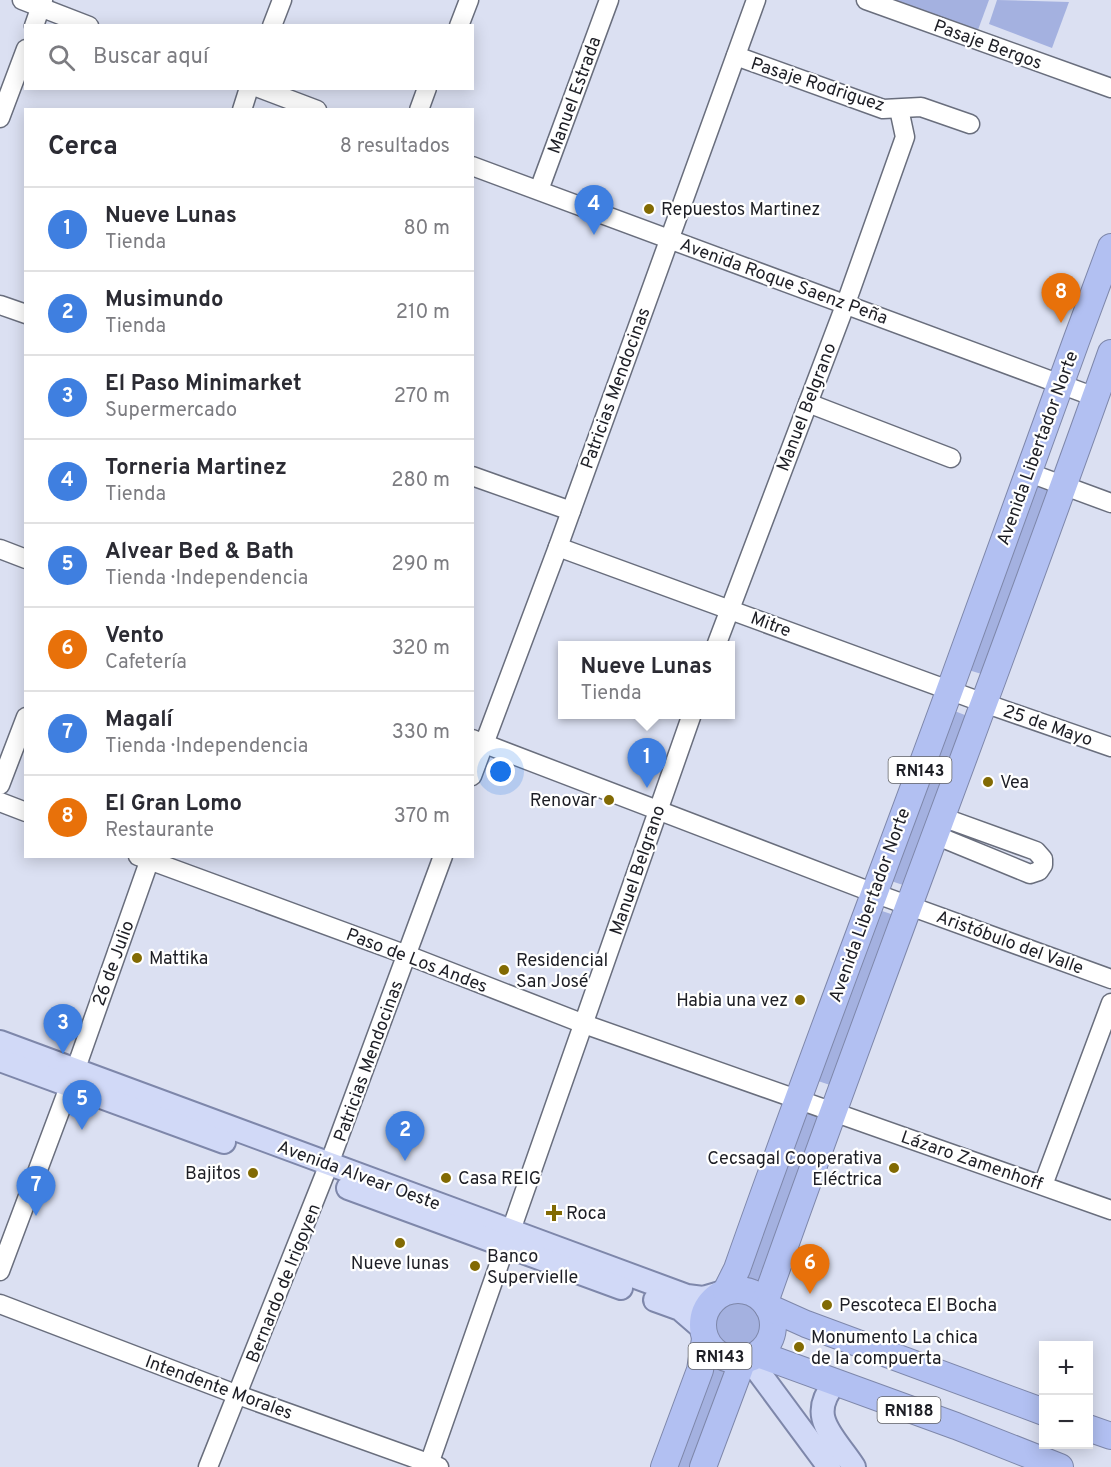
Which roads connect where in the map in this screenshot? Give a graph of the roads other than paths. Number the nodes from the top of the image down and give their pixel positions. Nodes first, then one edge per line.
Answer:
1 (22, 0) edge
2 (282, 0) edge
3 (469, 0) edge
4 (609, 0) edge
5 (756, 0) edge
6 (866, 0) edge
7 (42, 4) edge
8 (35, 24) edge
9 (85, 24) edge
10 (273, 24) edge
11 (460, 24) edge
12 (24, 54) edge
13 (736, 56) junction
14 (1111, 88) edge
15 (248, 90) edge
16 (264, 90) edge
17 (426, 90) edge
18 (243, 108) edge
19 (312, 108) edge
20 (420, 108) edge
21 (900, 109) junction
22 (0, 118) edge
23 (970, 124) dead end
24 (474, 167) edge
25 (539, 190) junction
26 (670, 239) junction
27 (1110, 254) edge
28 (846, 303) junction
29 (0, 305) edge
30 (24, 313) edge
31 (1111, 352) edge
32 (1060, 384) junction
33 (1095, 397) junction
34 (808, 404) junction
35 (951, 458) dead end
36 (1027, 472) junction
37 (474, 477) edge
38 (1062, 486) junction
39 (1111, 503) edge
40 (571, 511) junction
41 (558, 547) junction
42 (0, 549) edge
43 (24, 558) edge
44 (729, 609) junction
45 (717, 641) edge
46 (950, 689) junction
47 (984, 703) junction
48 (690, 719) edge
49 (24, 722) edge
50 (478, 741) edge
51 (1111, 747) edge
52 (474, 764) edge
53 (0, 785) edge
54 (0, 802) edge
55 (658, 809) junction
56 (24, 811) edge
57 (939, 826) junction
58 (146, 858) edge
59 (442, 858) edge
60 (874, 893) junction
61 (909, 905) junction
62 (408, 955) junction
63 (1111, 979) edge
64 (1111, 1003) edge
65 (584, 1024) junction
66 (0, 1042) edge
67 (0, 1060) edge
68 (72, 1078) junction
69 (797, 1098) junction
70 (832, 1111) junction
71 (327, 1171) junction
72 (1043, 1185) junction
73 (1111, 1210) edge
74 (509, 1238) junction
75 (4, 1245) edge
76 (0, 1271) edge
77 (723, 1292) junction
78 (0, 1304) edge
79 (766, 1304) junction
80 (704, 1333) junction
81 (750, 1358) junction
82 (835, 1383) junction
83 (238, 1395) junction
84 (1039, 1410) edge
85 (1093, 1429) edge
86 (1111, 1436) edge
87 (432, 1466) edge
88 (208, 1467) edge
89 (664, 1467) edge
90 (703, 1467) edge
91 (829, 1467) edge
92 (854, 1467) edge
93 (1060, 1467) edge

1 - 7 street
2 - 10 street
3 - 11 street
4 - 25 street, Manuel Estrada
5 - 13 street, Patricias Mendocinas
6 - 14 street, Pasaje Bergos
7 - 8 street
7 - 9 street
12 - 22 street
13 - 21 street, Pasaje Rodriguez
13 - 26 street, Patricias Mendocinas
15 - 18 street
16 - 19 street
17 - 20 street
21 - 23 street, Pasaje Rodriguez
21 - 28 street, Manuel Belgrano
24 - 25 street, Avenida Roque Saenz Peña
25 - 26 street, Avenida Roque Saenz Peña
26 - 28 street, Avenida Roque Saenz Peña
26 - 40 street, Patricias Mendocinas
27 - 32 highway, Avenida Libertador Norte / RN143
28 - 32 street, Avenida Roque Saenz Peña
28 - 34 street, Manuel Belgrano
29 - 30 street
31 - 33 highway, Avenida Libertador Norte / RN143
32 - 33 street, Avenida Roque Saenz Peña
32 - 36 highway, Avenida Libertador Norte / RN143
33 - 38 highway, Avenida Libertador Norte / RN143
34 - 35 street
34 - 44 street, Manuel Belgrano
36 - 38 street
36 - 46 highway, Avenida Libertador Norte / RN143
37 - 40 street
38 - 39 street
38 - 47 highway, Avenida Libertador Norte / RN143
40 - 41 street, Patricias Mendocinas
41 - 44 street, Mitre
41 - 50 street, Patricias Mendocinas
42 - 43 street
44 - 45 street, Manuel Belgrano
44 - 46 street, Mitre
46 - 47 street, Mitre
46 - 60 highway, Avenida Libertador Norte / RN143
47 - 51 street, 25 de Mayo
47 - 57 highway, Avenida Libertador Norte / RN143
48 - 55 street, Manuel Belgrano
49 - 53 street
50 - 52 street, Patricias Mendocinas
50 - 55 street, Aristóbulo del Valle
54 - 56 street
55 - 60 street, Aristóbulo del Valle
55 - 65 street, Manuel Belgrano
57 - 57 street
57 - 61 highway, Avenida Libertador Norte / RN143
58 - 62 street, Paso de Los Andes
58 - 68 street, 26 de Julio
59 - 62 street, Patricias Mendocinas
60 - 61 street, Aristóbulo del Valle
60 - 69 highway, Avenida Libertador Norte / RN143
61 - 63 street, Aristóbulo del Valle
61 - 70 highway, Avenida Libertador Norte / RN143
62 - 65 street, Paso de Los Andes
62 - 71 street, Patricias Mendocinas
64 - 72 street
65 - 69 street, Paso de Los Andes
65 - 74 street, Manuel Belgrano
66 - 68 main road, Avenida Alvear Oeste
67 - 68 main road, Avenida Alvear Oeste
68 - 71 main road, Avenida Alvear Oeste
68 - 75 street, 26 de Julio
69 - 70 street, Paso de Los Andes
69 - 77 highway, Avenida Libertador Norte / RN143
70 - 72 street, Lázaro Zamenhoff
70 - 79 highway, Avenida Libertador Norte / RN143
71 - 74 main road, Avenida Alvear Oeste
71 - 83 street, Bernardo de Irigoyen
72 - 73 street, Lázaro Zamenhoff
74 - 77 main road, Avenida Alvear Oeste
74 - 80 main road, Avenida Alvear Oeste
74 - 87 street, Manuel Belgrano
75 - 76 street, 26 de Julio
77 - 79 highway
77 - 80 highway, RN143
78 - 83 street, Intendente Morales
79 - 81 highway, RN143
79 - 84 highway, RN188
80 - 81 highway, RN143
80 - 89 highway, RN143
81 - 82 highway, RN188
81 - 90 highway, RN143
81 - 91 main road
82 - 92 main road
82 - 93 highway, RN188
83 - 87 street, Intendente Morales
83 - 88 street, Bernardo de Irigoyen
85 - 86 highway

